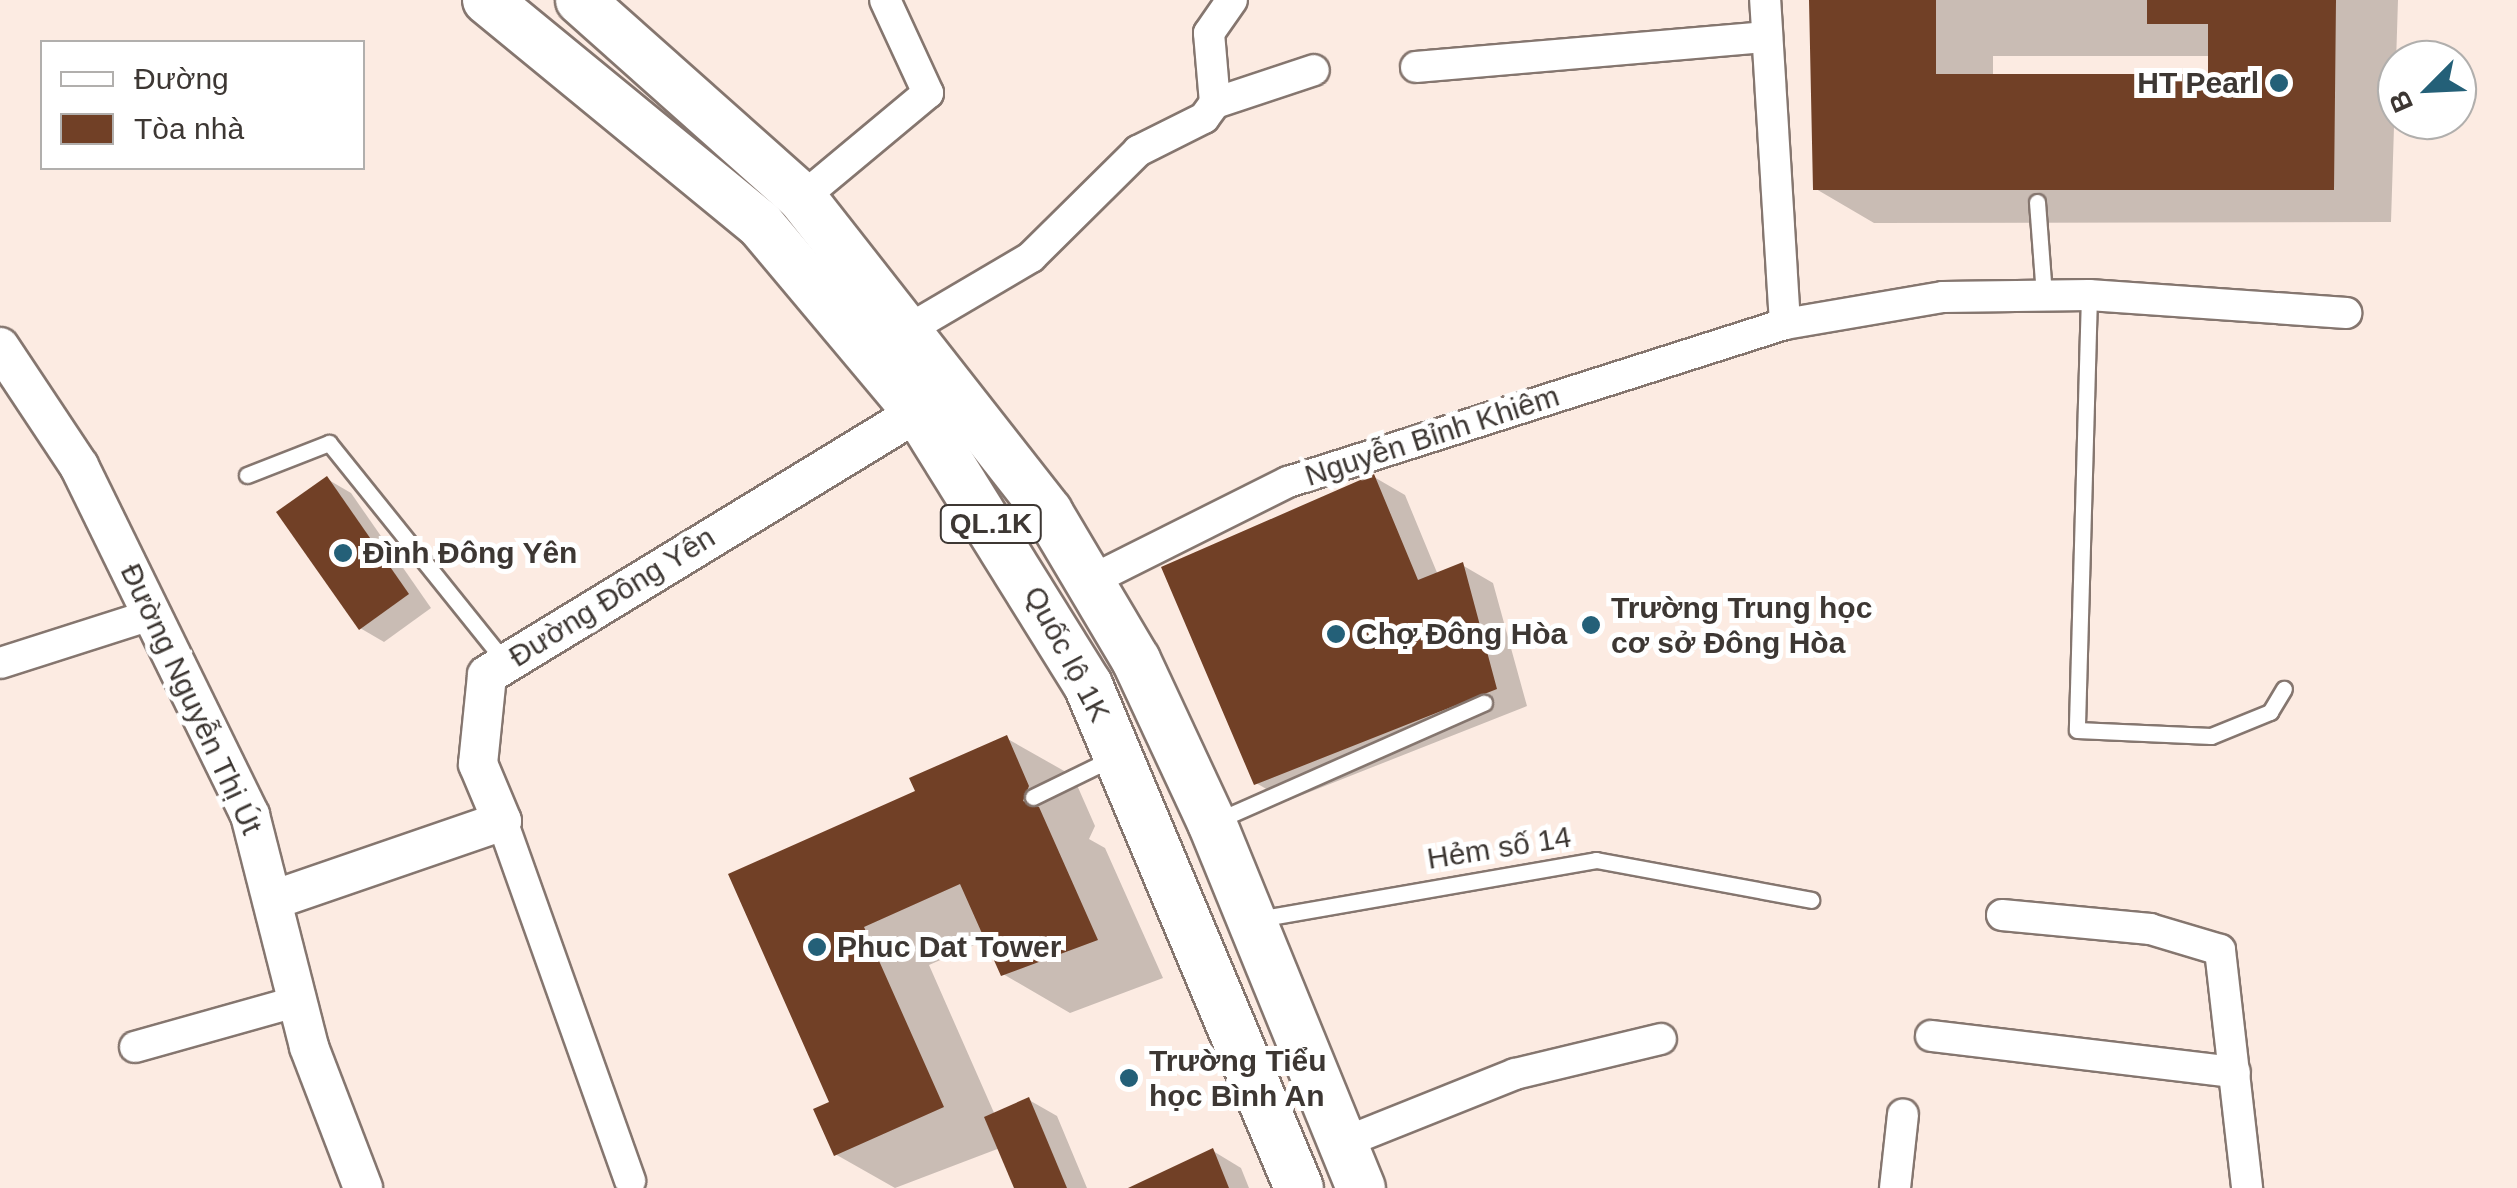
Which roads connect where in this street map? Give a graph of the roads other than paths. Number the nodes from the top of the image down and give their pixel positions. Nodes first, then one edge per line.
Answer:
1 (487, 0) edge
2 (580, 0) edge
3 (885, 0) edge
4 (1232, 0) edge
5 (1765, 0) edge
6 (1764, 37) junction
7 (1416, 67) dead end
8 (1314, 70) dead end
9 (1215, 103) junction
10 (802, 198) junction
11 (2037, 202) dead end
12 (2090, 295) junction
13 (2044, 296) junction
14 (2346, 313) dead end
15 (1785, 324) junction
16 (909, 329) junction
17 (0, 348) edge
18 (918, 412) junction
19 (247, 475) dead end
20 (1092, 580) junction
21 (1045, 605) junction
22 (154, 614) junction
23 (506, 662) junction
24 (0, 663) edge
25 (2284, 689) dead end
26 (1484, 703) dead end
27 (1119, 756) junction
28 (1033, 797) dead end
29 (502, 822) junction
30 (1212, 823) junction
31 (276, 899) junction
32 (1811, 900) dead end
33 (2002, 915) dead end
34 (1254, 920) junction
35 (295, 1002) junction
36 (1931, 1036) dead end
37 (1661, 1039) dead end
38 (135, 1047) dead end
39 (2235, 1072) junction
40 (1902, 1114) dead end
41 (1346, 1142) junction
42 (630, 1181) dead end
43 (363, 1188) edge
44 (1299, 1188) edge
45 (1361, 1188) edge
46 (1895, 1188) edge
47 (2246, 1188) edge

1 - 18 main road, Quốc lộ 1K / QL.1K
2 - 10 main road, Quốc lộ 1K / QL.1K
3 - 10 street
4 - 9 street
5 - 6 street
6 - 7 street
6 - 15 street
8 - 9 street
9 - 16 street
10 - 16 main road, Quốc lộ 1K / QL.1K
11 - 13 lane
12 - 13 street, Nguyễn Bỉnh Khiêm
12 - 14 street, Nguyễn Bỉnh Khiêm
12 - 25 lane
13 - 15 street, Nguyễn Bỉnh Khiêm
15 - 20 street, Nguyễn Bỉnh Khiêm
16 - 20 main road, Quốc lộ 1K / QL.1K
17 - 22 street, Đường Nguyễn Thị Út
18 - 21 main road, Quốc lộ 1K / QL.1K
18 - 23 street, Đường Đông Yên
19 - 23 lane
20 - 21 main road
20 - 30 main road, Quốc lộ 1K / QL.1K
21 - 27 main road, Quốc lộ 1K / QL.1K
22 - 24 street
22 - 31 street, Đường Nguyễn Thị Út
23 - 29 street, Đường Đông Yên
26 - 30 lane
27 - 28 lane
27 - 44 main road, Quốc lộ 1K / QL.1K
29 - 31 street
29 - 42 street
30 - 34 main road, Quốc lộ 1K / QL.1K
31 - 35 street, Đường Nguyễn Thị Út
32 - 34 lane, Hẻm số 14
33 - 39 street
34 - 41 main road, Quốc lộ 1K / QL.1K
35 - 38 street
35 - 43 street, Đường Nguyễn Thị Út
36 - 39 street
37 - 41 street
39 - 47 street
40 - 46 street
41 - 45 main road, Quốc lộ 1K / QL.1K

